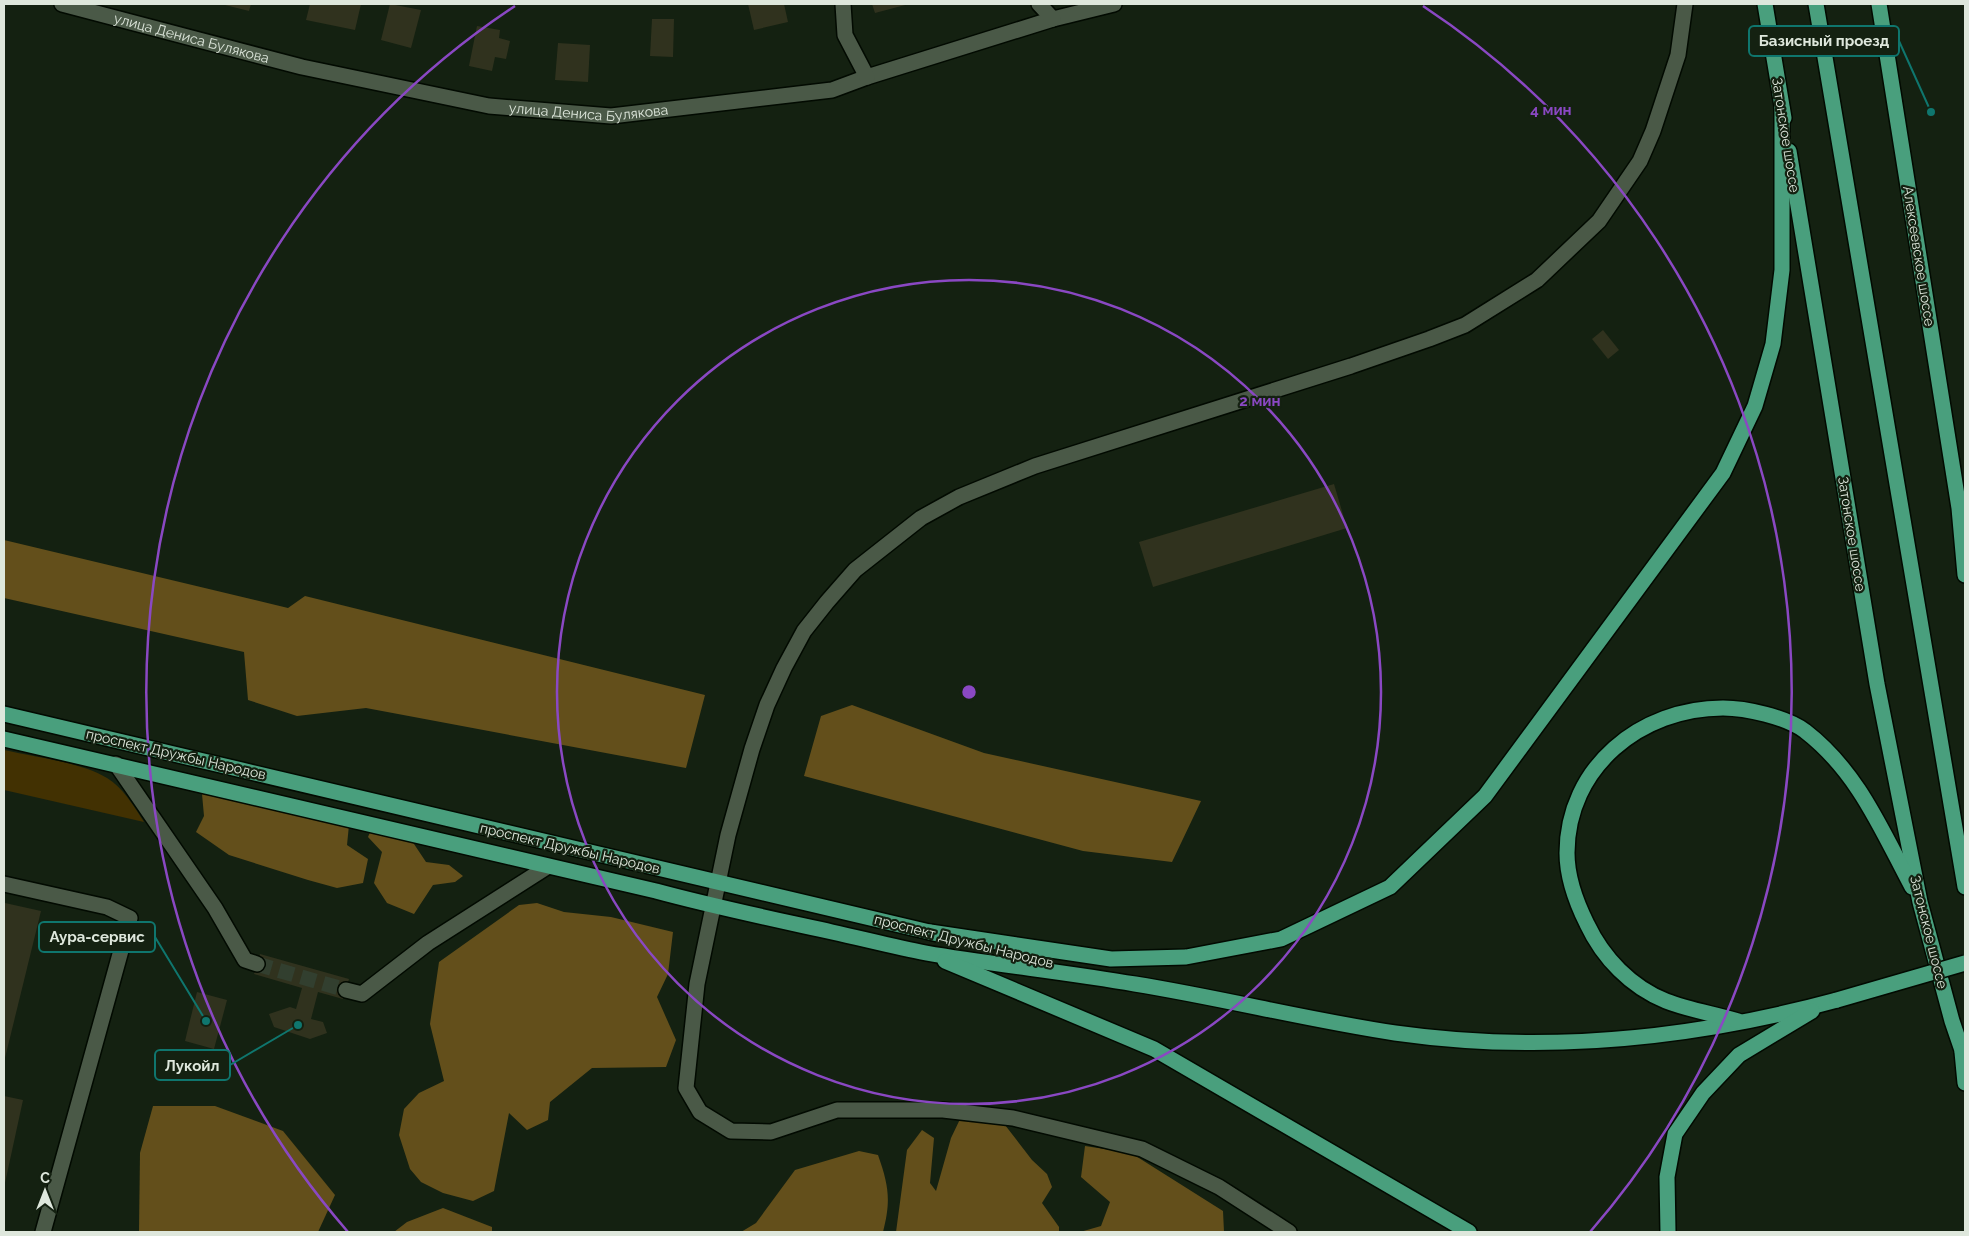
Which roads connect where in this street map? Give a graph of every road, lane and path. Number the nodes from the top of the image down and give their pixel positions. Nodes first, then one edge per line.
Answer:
1 (62, 4) edge
2 (843, 4) edge
3 (1039, 4) edge
4 (1114, 4) edge
5 (1685, 4) edge
6 (1765, 4) edge
7 (1816, 4) edge
8 (1880, 4) edge
9 (1053, 19) junction
10 (867, 77) junction
11 (1782, 108) junction
12 (1962, 508) edge
13 (1965, 575) edge
14 (4, 714) edge
15 (4, 738) edge
16 (116, 764) junction
17 (547, 867) junction
18 (717, 883) junction
19 (4, 884) edge
20 (1965, 887) edge
21 (1920, 902) junction
22 (712, 906) junction
23 (930, 932) junction
24 (926, 953) junction
25 (1965, 963) edge
26 (257, 964) tunnel mouth
27 (1136, 984) junction
28 (346, 990) tunnel mouth
29 (1831, 1002) junction
30 (1744, 1022) junction
31 (1964, 1056) edge
32 (1965, 1083) edge
33 (43, 1232) edge
34 (1288, 1232) edge
35 (1470, 1232) edge
36 (1668, 1232) edge

1 - 10 street, улица Дениса Булякова
2 - 10 street
3 - 9 street
4 - 9 street, улица Дениса Булякова
5 - 18 street
6 - 11 main road, Затонское шоссе
7 - 20 main road
8 - 12 main road, Алексеевское шоссе
9 - 10 street, улица Дениса Булякова
11 - 21 main road, Затонское шоссе
11 - 23 main road
12 - 13 main road, Алексеевское шоссе
14 - 18 main road, проспект Дружбы Народов
15 - 16 main road, проспект Дружбы Народов
16 - 17 main road, проспект Дружбы Народов
16 - 26 street
17 - 22 main road, проспект Дружбы Народов
17 - 28 street
18 - 22 street
18 - 23 main road, проспект Дружбы Народов
19 - 33 street
21 - 30 main road
21 - 31 main road, Затонское шоссе
22 - 24 main road, проспект Дружбы Народов
22 - 34 street
23 - 27 main road, проспект Дружбы Народов
24 - 27 main road
24 - 35 main road
25 - 29 main road, bridge
27 - 30 main road
29 - 30 main road
29 - 36 main road
31 - 32 main road, Затонское шоссе

